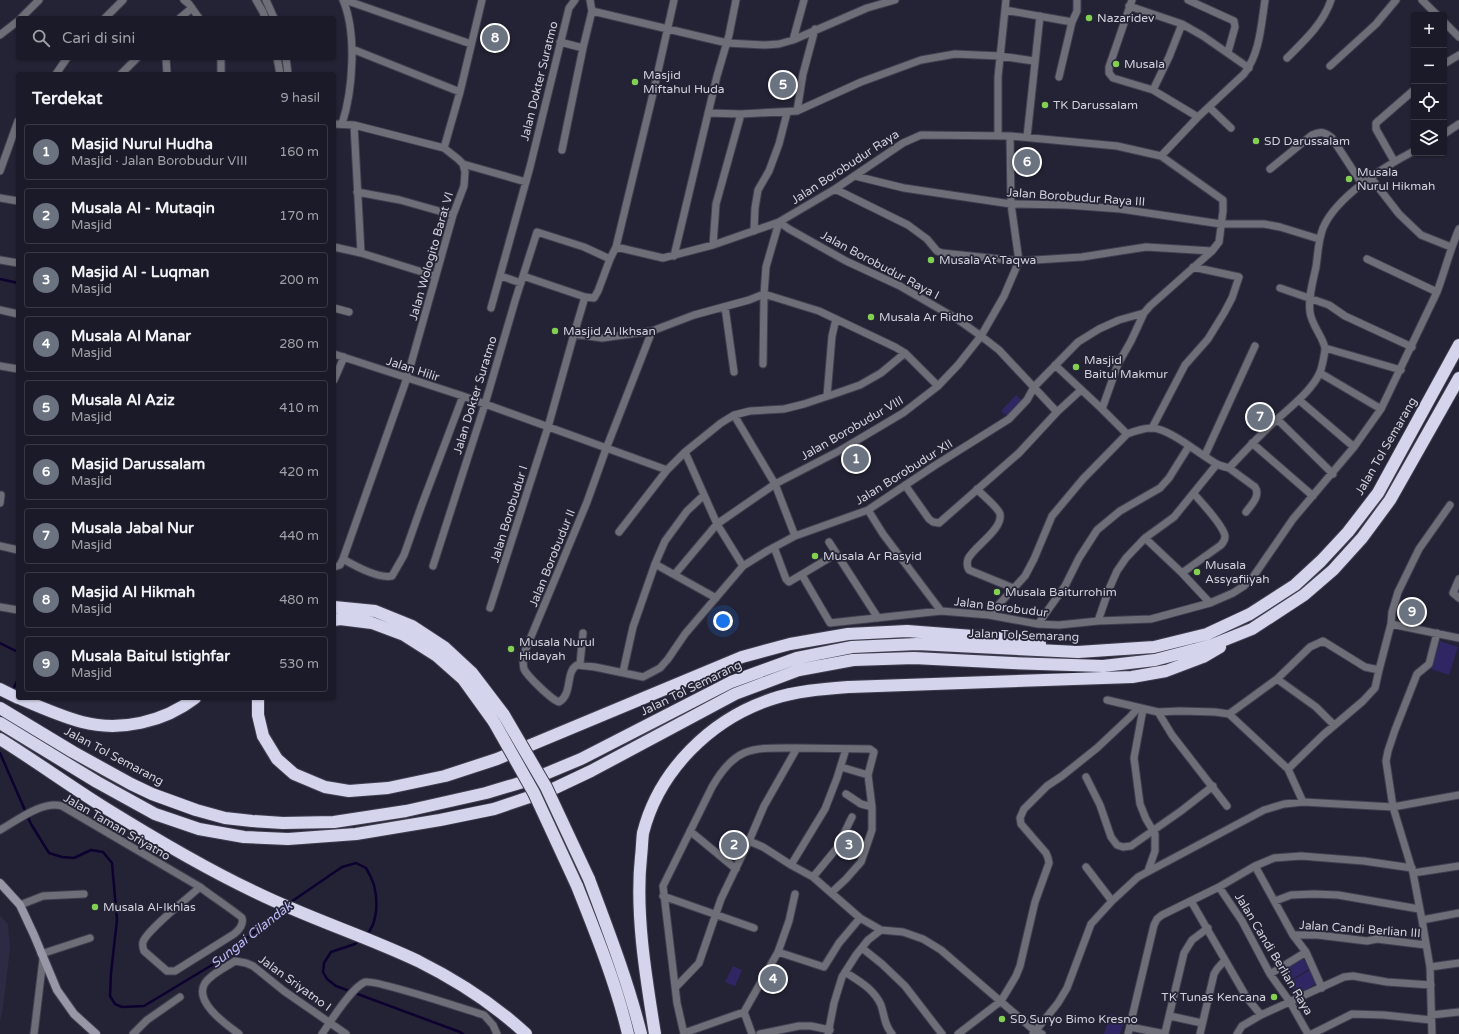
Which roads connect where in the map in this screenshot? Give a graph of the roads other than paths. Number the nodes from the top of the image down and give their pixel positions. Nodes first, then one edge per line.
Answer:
1 (40, 0) edge
2 (123, 0) edge
3 (184, 0) edge
4 (256, 0) edge
5 (266, 0) edge
6 (344, 0) edge
7 (482, 0) edge
8 (575, 0) edge
9 (590, 0) edge
10 (674, 0) edge
11 (736, 0) edge
12 (804, 0) edge
13 (895, 0) edge
14 (1006, 0) edge
15 (1077, 0) edge
16 (1188, 0) edge
17 (1265, 0) edge
18 (1331, 0) edge
19 (1396, 0) edge
20 (1426, 1) edge
21 (1130, 3) edge
22 (192, 8) junction
23 (1005, 10) junction
24 (592, 11) junction
25 (1435, 12) edge
26 (23, 16) edge
27 (107, 16) edge
28 (182, 16) edge
29 (198, 16) edge
30 (264, 16) edge
31 (273, 16) edge
32 (1040, 16) junction
33 (1072, 22) junction
34 (16, 23) edge
35 (1182, 24) junction
36 (1447, 25) edge
37 (666, 29) junction
38 (815, 29) junction
39 (0, 35) edge
40 (1459, 37) edge
41 (793, 40) junction
42 (560, 42) junction
43 (727, 43) junction
44 (471, 44) junction
45 (583, 48) junction
46 (352, 49) junction
47 (1228, 52) junction
48 (1459, 55) edge
49 (1000, 56) junction
50 (1287, 58) dead end
51 (66, 60) edge
52 (135, 60) edge
53 (166, 60) edge
54 (221, 60) edge
55 (278, 60) edge
56 (286, 60) edge
57 (1034, 60) junction
58 (1447, 62) edge
59 (1330, 66) dead end
60 (1248, 68) junction
61 (57, 72) edge
62 (122, 72) edge
63 (167, 72) edge
64 (221, 72) edge
65 (280, 72) edge
66 (288, 72) edge
67 (1059, 77) dead end
68 (1153, 90) junction
69 (460, 92) junction
70 (1411, 93) edge
71 (1209, 106) junction
72 (797, 111) junction
73 (708, 113) junction
74 (787, 113) junction
75 (741, 114) junction
76 (1198, 117) junction
77 (336, 124) edge
78 (342, 124) junction
79 (1459, 124) edge
80 (354, 125) junction
81 (1231, 128) dead end
82 (1447, 132) edge
83 (998, 135) junction
84 (15, 136) edge
85 (1010, 136) junction
86 (1027, 137) junction
87 (444, 148) junction
88 (562, 150) dead end
89 (1411, 152) edge
90 (1161, 156) junction
91 (1394, 161) junction
92 (463, 164) junction
93 (1270, 169) dead end
94 (0, 171) edge
95 (855, 176) junction
96 (1371, 178) junction
97 (526, 182) junction
98 (1362, 184) junction
99 (835, 189) junction
100 (357, 192) junction
101 (0, 198) edge
102 (16, 201) edge
103 (1011, 204) junction
104 (453, 215) junction
105 (779, 222) junction
106 (1222, 224) junction
107 (1459, 229) edge
108 (754, 230) junction
109 (1319, 239) junction
110 (713, 245) junction
111 (616, 247) junction
112 (1451, 247) junction
113 (336, 248) edge
114 (1212, 251) junction
115 (361, 254) junction
116 (674, 256) junction
117 (610, 259) junction
118 (1367, 259) dead end
119 (0, 260) edge
120 (1019, 261) junction
121 (16, 263) edge
122 (1193, 267) junction
123 (436, 276) junction
124 (501, 276) junction
125 (523, 276) junction
126 (521, 283) junction
127 (1280, 288) dead end
128 (1437, 292) junction
129 (764, 294) junction
130 (585, 297) junction
131 (1310, 298) junction
132 (725, 307) junction
133 (492, 308) dead end
134 (336, 309) edge
135 (0, 310) edge
136 (349, 312) dead end
137 (1144, 313) junction
138 (16, 314) edge
139 (836, 319) junction
140 (652, 331) junction
141 (574, 334) junction
142 (981, 336) junction
143 (1459, 345) edge
144 (1255, 346) dead end
145 (1412, 347) junction
146 (1325, 348) junction
147 (905, 353) junction
148 (336, 355) edge
149 (344, 358) junction
150 (763, 364) dead end
151 (1055, 365) junction
152 (0, 366) edge
153 (16, 369) edge
154 (1401, 370) junction
155 (734, 372) dead end
156 (1320, 373) junction
157 (336, 376) edge
158 (407, 378) junction
159 (1459, 378) edge
160 (938, 386) junction
161 (1034, 387) junction
162 (1081, 390) junction
163 (463, 396) junction
164 (827, 396) junction
165 (1299, 400) junction
166 (485, 404) junction
167 (1102, 409) junction
168 (1382, 409) junction
169 (1057, 412) junction
170 (734, 415) junction
171 (1278, 419) junction
172 (548, 427) junction
173 (1152, 428) junction
174 (1127, 434) junction
175 (1252, 443) junction
176 (1189, 446) junction
177 (1354, 447) junction
178 (606, 449) junction
179 (684, 452) junction
180 (1205, 455) junction
181 (1217, 464) junction
182 (1229, 468) junction
183 (667, 470) junction
184 (1332, 474) junction
185 (775, 484) junction
186 (905, 485) junction
187 (977, 489) junction
188 (1194, 494) junction
189 (1, 495) dead end
190 (704, 495) junction
191 (1313, 496) junction
192 (0, 503) edge
193 (1450, 505) dead end
194 (868, 510) junction
195 (1246, 512) dead end
196 (717, 524) junction
197 (619, 532) dead end
198 (796, 536) junction
199 (1145, 538) junction
200 (829, 542) dead end
201 (0, 546) edge
202 (774, 547) junction
203 (16, 550) edge
204 (836, 554) junction
205 (343, 560) junction
206 (655, 564) junction
207 (336, 566) edge
208 (433, 566) dead end
209 (743, 566) junction
210 (1182, 573) junction
211 (675, 574) junction
212 (802, 575) junction
213 (1459, 579) edge
214 (1013, 588) junction
215 (716, 598) junction
216 (1459, 598) edge
217 (1210, 603) junction
218 (0, 607) edge
219 (336, 607) edge
220 (490, 608) dead end
221 (16, 610) edge
222 (941, 611) junction
223 (989, 615) junction
224 (878, 618) junction
225 (336, 620) edge
226 (1098, 621) junction
227 (1038, 624) junction
228 (1391, 624) junction
229 (1252, 629) junction
230 (583, 633) dead end
231 (1437, 633) junction
232 (1459, 638) edge
233 (1078, 652) junction
234 (580, 664) junction
235 (1379, 670) junction
236 (623, 672) junction
237 (1277, 679) junction
238 (0, 690) edge
239 (16, 697) edge
240 (23, 700) edge
241 (192, 700) edge
242 (258, 700) edge
243 (1107, 700) dead end
244 (0, 708) edge
245 (1140, 708) junction
246 (1158, 712) junction
247 (1229, 714) junction
248 (0, 723) edge
249 (1334, 725) junction
250 (0, 739) edge
251 (797, 748) junction
252 (846, 749) junction
253 (841, 767) junction
254 (1288, 769) junction
255 (868, 775) junction
256 (1086, 776) dead end
257 (1213, 786) junction
258 (846, 794) dead end
259 (1459, 796) edge
260 (1303, 802) junction
261 (1228, 806) dead end
262 (872, 807) junction
263 (1393, 807) junction
264 (852, 817) dead end
265 (0, 830) edge
266 (1153, 830) junction
267 (690, 831) junction
268 (749, 841) junction
269 (791, 865) junction
270 (1255, 866) junction
271 (1459, 866) edge
272 (1086, 867) dead end
273 (736, 869) junction
274 (1148, 871) junction
275 (1412, 871) junction
276 (813, 876) junction
277 (0, 883) edge
278 (1220, 886) junction
279 (200, 887) junction
280 (829, 889) junction
281 (84, 894) dead end
282 (795, 894) dead end
283 (663, 896) junction
284 (1112, 900) junction
285 (1191, 901) junction
286 (1275, 901) junction
287 (20, 904) junction
288 (1419, 909) junction
289 (1459, 913) edge
290 (716, 914) junction
291 (860, 918) junction
292 (1422, 920) junction
293 (754, 928) dead end
294 (1208, 928) junction
295 (881, 930) junction
296 (1293, 935) junction
297 (90, 938) dead end
298 (1426, 945) junction
299 (862, 948) junction
300 (778, 952) junction
301 (1306, 952) junction
302 (42, 957) junction
303 (1225, 960) junction
304 (1459, 963) edge
305 (1430, 967) junction
306 (845, 972) junction
307 (1270, 974) junction
308 (1431, 985) junction
309 (676, 987) junction
310 (1322, 988) junction
311 (180, 997) dead end
312 (1001, 1001) junction
313 (1290, 1002) junction
314 (744, 1012) junction
315 (1459, 1012) edge
316 (1261, 1015) junction
317 (1170, 1016) junction
318 (1431, 1017) junction
319 (330, 1022) junction
320 (1202, 1023) junction
321 (1129, 1030) edge
322 (829, 1032) edge
323 (1037, 1033) edge
324 (34, 1034) edge
325 (96, 1034) edge
326 (133, 1034) edge
327 (239, 1034) edge
328 (322, 1034) edge
329 (346, 1034) edge
330 (497, 1034) edge
331 (526, 1034) edge
332 (628, 1034) edge
333 (641, 1034) edge
334 (655, 1034) edge
335 (684, 1034) edge
336 (752, 1034) edge
337 (760, 1034) edge
338 (892, 1034) edge
339 (942, 1034) edge
340 (958, 1034) edge
341 (1165, 1034) edge
342 (1200, 1034) edge
343 (1237, 1034) edge
344 (1308, 1034) edge
345 (1312, 1034) edge
346 (1432, 1034) edge

1 - 26 street
2 - 27 street
3 - 22 street
4 - 30 street
5 - 31 street
6 - 44 street
6 - 46 street
7 - 44 street
8 - 42 street, Jalan Dokter Suratmo
9 - 24 street
10 - 37 street
11 - 43 street
12 - 41 street
13 - 38 street
14 - 23 street
15 - 33 street
16 - 47 street
17 - 60 street
18 - 50 street
19 - 59 street
20 - 25 street
21 - 35 street
21 - 68 street
22 - 28 street
22 - 29 street
23 - 32 street
23 - 49 street
24 - 37 street
24 - 45 street
32 - 33 street
32 - 57 street
33 - 67 street
34 - 39 street
35 - 47 street
35 - 68 street
36 - 40 street
37 - 43 street
37 - 111 street
38 - 41 street
38 - 72 street
41 - 43 street
42 - 45 street
42 - 97 street, Jalan Dokter Suratmo
43 - 73 street
44 - 69 street
45 - 88 street
46 - 69 street
46 - 78 street
47 - 60 street
48 - 58 street
49 - 57 street
49 - 72 street
49 - 83 street
51 - 61 street
52 - 62 street
53 - 63 street
54 - 64 street
55 - 65 street
56 - 66 street
57 - 86 street
60 - 71 street
68 - 76 street
69 - 87 street
70 - 91 street
71 - 76 street
71 - 81 street
72 - 74 street
73 - 75 street
73 - 116 street
74 - 75 street
74 - 108 street
75 - 110 street
76 - 90 street
77 - 78 street
78 - 80 street
79 - 82 street
80 - 87 street
80 - 100 street
83 - 85 street, Jalan Borobudur Raya
83 - 95 street, Jalan Borobudur Raya
84 - 94 street
85 - 86 street, Jalan Borobudur Raya
85 - 103 street
86 - 90 street, Jalan Borobudur Raya
87 - 92 street
89 - 91 street
90 - 106 street, Jalan Borobudur Raya
91 - 96 street
92 - 97 street
92 - 104 street, Jalan Wologito Barat VI
93 - 98 street
95 - 99 street, Jalan Borobudur Raya
95 - 103 street, Jalan Borobudur Raya III
96 - 98 street
96 - 112 street
97 - 124 street, Jalan Dokter Suratmo
98 - 109 street
99 - 105 street, Jalan Borobudur Raya
99 - 120 street
100 - 104 street
100 - 115 street
101 - 102 street
103 - 106 street, Jalan Borobudur Raya III
103 - 120 street
104 - 123 street, Jalan Wologito Barat VI
105 - 108 street, Jalan Borobudur Raya
105 - 129 street
105 - 142 street, Jalan Borobudur Raya I
106 - 109 street, Jalan Borobudur Raya III
106 - 114 street
107 - 112 street, Jalan Borobudur
108 - 110 street, Jalan Borobudur Raya
109 - 131 street
110 - 116 street, Jalan Borobudur Raya
111 - 116 street, Jalan Borobudur Raya
111 - 117 street
112 - 128 street, Jalan Borobudur
113 - 115 street
114 - 120 street
114 - 122 street
115 - 123 street
117 - 125 street, Jalan Dokter Suratmo
117 - 130 street
118 - 128 street
119 - 121 street
120 - 142 street, Jalan Borobudur VIII
122 - 137 street
122 - 173 street
123 - 158 street, Jalan Wologito Barat VI
124 - 126 street
124 - 133 street, Jalan Dokter Suratmo
125 - 126 street, Jalan Dokter Suratmo
125 - 130 street
126 - 166 street, Jalan Dokter Suratmo
127 - 131 street
128 - 145 street, Jalan Borobudur
129 - 132 street
129 - 139 street
129 - 150 street
130 - 141 street, Jalan Borobudur I
131 - 145 street
131 - 146 street
132 - 140 street
132 - 155 street
134 - 136 street
135 - 138 street
137 - 151 street, Jalan Borobudur XII
137 - 167 street
139 - 147 street
139 - 164 street
140 - 141 street
140 - 178 street, Jalan Borobudur II
141 - 172 street, Jalan Borobudur I
142 - 160 street, Jalan Borobudur VIII
142 - 161 street, Jalan Borobudur Raya I
143 - 233 highway, Jalan Tol Semarang
144 - 180 street
145 - 154 street, Jalan Borobudur
146 - 154 street
146 - 156 street
147 - 160 street
147 - 164 street
148 - 149 street, Jalan Hilir
149 - 157 street
149 - 158 street, Jalan Hilir
151 - 161 street, Jalan Borobudur XII
151 - 162 street
152 - 153 street
154 - 168 street, Jalan Borobudur
156 - 165 street
156 - 168 street
158 - 163 street, Jalan Hilir
158 - 205 street, Jalan Wologito Barat VI
159 - 229 highway, Jalan Tol Semarang
160 - 185 street, Jalan Borobudur VIII
161 - 169 street, Jalan Borobudur Raya I
161 - 186 street, Jalan Borobudur XII
162 - 167 street
162 - 169 street
163 - 166 street, Jalan Hilir
163 - 205 street
164 - 170 street
165 - 171 street
165 - 177 street
166 - 172 street
166 - 208 street, Jalan Dokter Suratmo
167 - 174 street
168 - 177 street, Jalan Borobudur
169 - 187 street
170 - 179 street
170 - 185 street
171 - 175 street
171 - 184 street
172 - 178 street
172 - 220 street, Jalan Borobudur I
173 - 174 street
173 - 176 street
174 - 214 street
175 - 182 street
175 - 191 street
176 - 180 street
176 - 227 street
177 - 184 street, Jalan Borobudur
178 - 183 street
178 - 234 street, Jalan Borobudur II
179 - 183 street
179 - 190 street
180 - 181 street
181 - 182 street
181 - 188 street
182 - 195 street
183 - 197 street
184 - 191 street, Jalan Borobudur
185 - 196 street, Jalan Borobudur VIII
185 - 198 street
186 - 187 street
186 - 194 street, Jalan Borobudur XII
187 - 214 street
188 - 199 street
188 - 210 street
189 - 192 street
190 - 196 street
190 - 206 street
191 - 217 street, Jalan Borobudur
193 - 228 street
194 - 198 street, Jalan Borobudur XII
194 - 222 street
196 - 209 street
196 - 211 street, Jalan Borobudur VIII
198 - 202 street, Jalan Borobudur XII
199 - 210 street
199 - 226 street
200 - 204 street
201 - 203 street
202 - 209 street, Jalan Borobudur XII
202 - 212 street
204 - 212 street
204 - 224 street
205 - 207 street
206 - 211 street
206 - 236 street
209 - 215 street, Jalan Borobudur XII
210 - 217 street
211 - 215 street
212 - 224 street, Jalan Borobudur
213 - 216 street
214 - 223 street
215 - 236 street, Jalan Borobudur XII
217 - 226 street, Jalan Borobudur
218 - 221 street
219 - 333 highway, bridge
222 - 223 street, Jalan Borobudur
222 - 224 street, Jalan Borobudur
223 - 227 street, Jalan Borobudur
225 - 332 highway, bridge
226 - 227 street, Jalan Borobudur
228 - 231 street
228 - 235 street
229 - 248 highway, Jalan Tol Semarang
229 - 334 highway
230 - 234 street
231 - 232 street
231 - 263 street
233 - 242 highway
233 - 244 highway, Jalan Tol Semarang
234 - 236 street
235 - 237 street
235 - 249 street
237 - 247 street
237 - 249 street
238 - 239 highway
240 - 241 highway
243 - 245 street
245 - 246 street
245 - 266 street
245 - 312 street
246 - 247 street
246 - 257 street
247 - 254 street
249 - 254 street
250 - 331 highway
251 - 252 street
251 - 267 street
251 - 268 street
252 - 253 street
252 - 255 street
253 - 255 street
253 - 269 street
254 - 260 street
255 - 262 street
256 - 266 street
257 - 261 street
257 - 266 street
258 - 262 street
259 - 263 street
260 - 263 street
260 - 274 street
262 - 280 street
263 - 275 street
264 - 276 street
265 - 279 street, Jalan Taman Sriyatno
266 - 274 street
267 - 273 street
267 - 283 street
268 - 269 street
268 - 273 street
269 - 276 street
270 - 275 street
270 - 278 street
270 - 286 street
271 - 275 street
272 - 284 street
273 - 290 street
274 - 284 street
275 - 288 street
276 - 280 street
277 - 287 street
278 - 285 street
278 - 307 street, Jalan Candi Berlian Raya
279 - 279 street, Jalan Taman Sriyatno
280 - 291 street
281 - 287 street
282 - 300 street
283 - 290 street
283 - 309 street
284 - 323 street
285 - 294 street
285 - 321 street
286 - 288 street
286 - 296 street
287 - 302 street
288 - 292 street
289 - 292 street
290 - 293 street
290 - 309 street
291 - 295 street
291 - 300 street
292 - 298 street
294 - 303 street
294 - 317 street
295 - 299 street
295 - 312 street
296 - 298 street, Jalan Candi Berlian III
296 - 301 street
297 - 302 street
298 - 305 street
299 - 306 street
299 - 339 street
300 - 314 street
301 - 307 street
301 - 310 street
302 - 324 street
302 - 325 street
303 - 316 street
303 - 320 street
304 - 305 street
305 - 308 street
306 - 322 street
306 - 338 street
307 - 313 street, Jalan Candi Berlian Raya
308 - 310 street
308 - 318 street
309 - 335 street
310 - 313 street
311 - 326 street
312 - 323 street
312 - 340 street
313 - 316 street
313 - 344 street, Jalan Candi Berlian Raya
314 - 335 street
314 - 336 street
315 - 318 street
316 - 343 street
317 - 320 street
317 - 341 street
318 - 345 street
318 - 346 street
319 - 327 street, Jalan Sriyatno I
319 - 328 street
319 - 329 street, Jalan Sriyatno I
319 - 330 street
320 - 342 street
321 - 341 street
322 - 337 street

